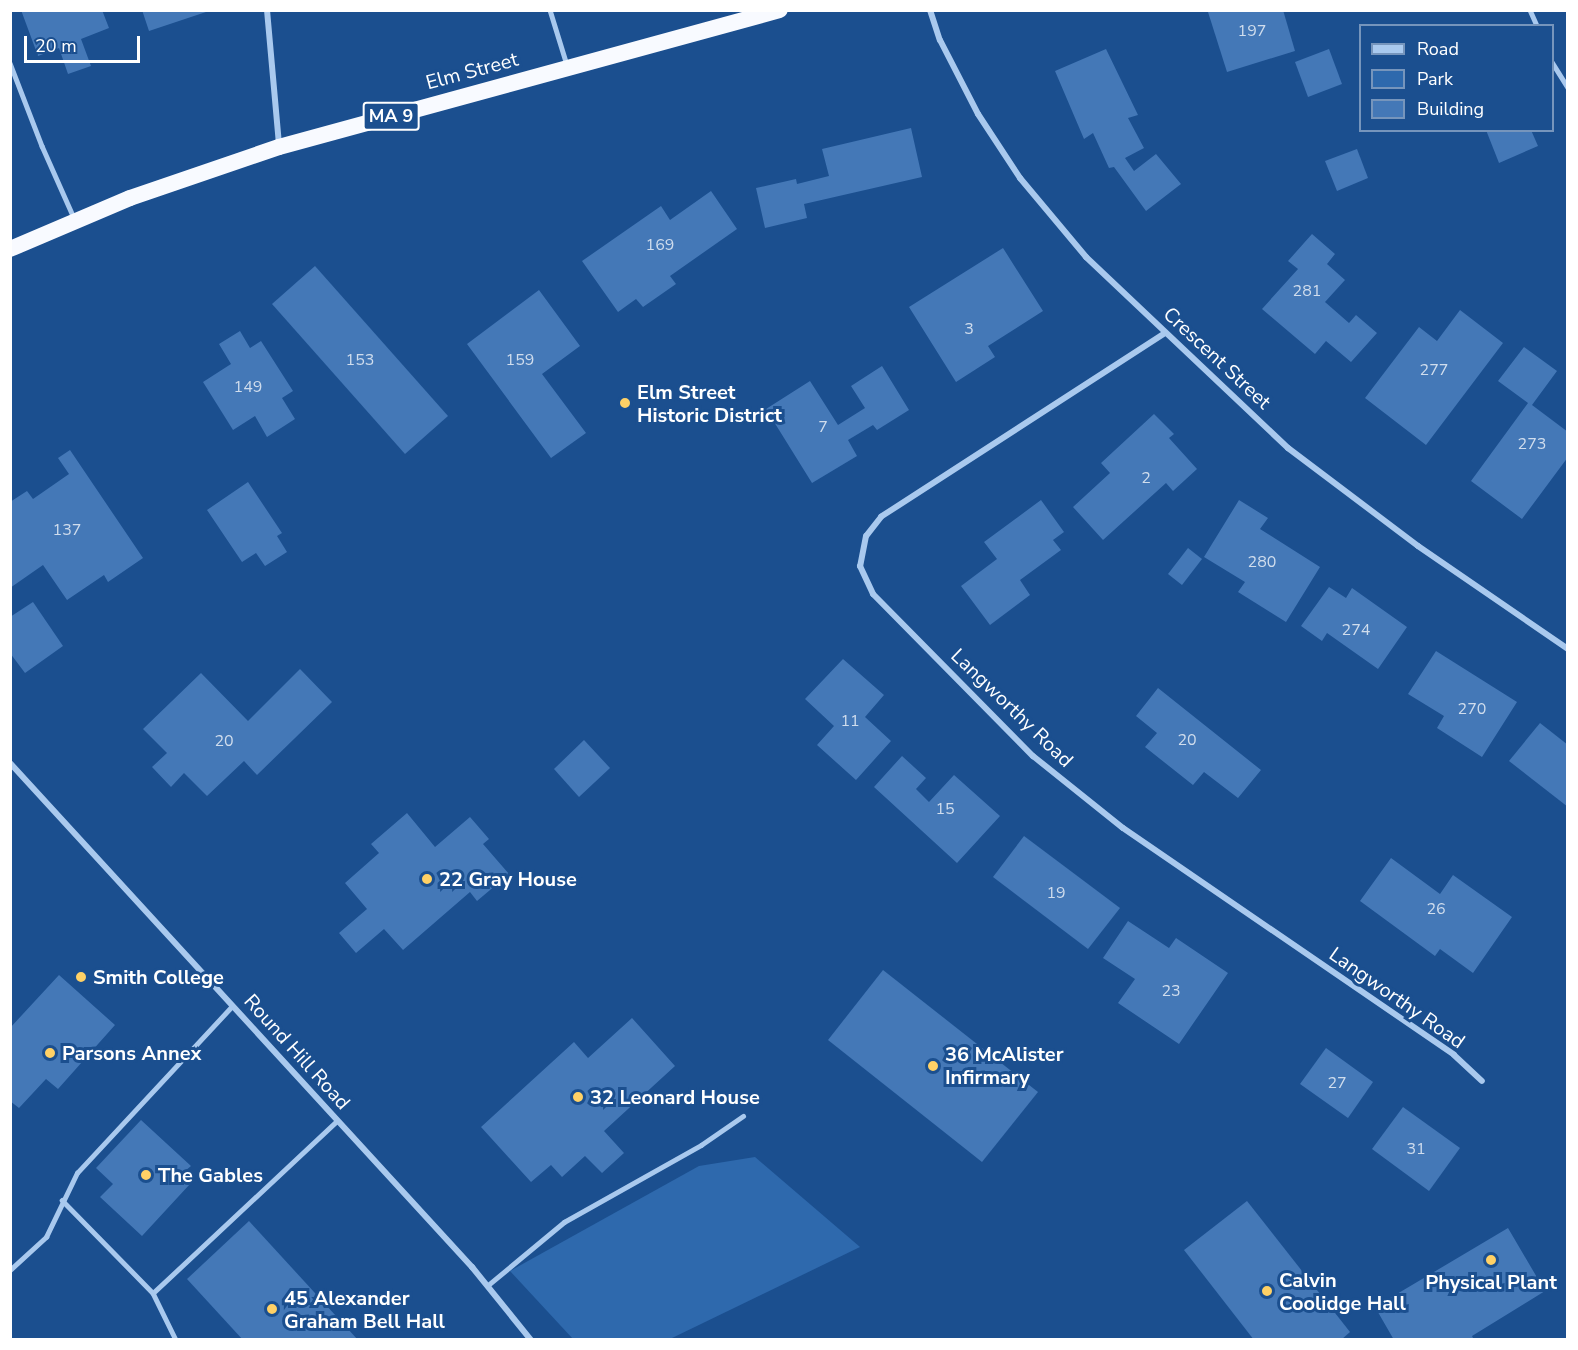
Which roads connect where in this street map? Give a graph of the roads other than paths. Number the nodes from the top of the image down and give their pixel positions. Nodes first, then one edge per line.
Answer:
1 (267, 10) edge
2 (550, 10) edge
3 (780, 10) edge
4 (930, 10) edge
5 (1530, 10) edge
6 (1536, 24) edge
7 (10, 63) edge
8 (1554, 65) edge
9 (568, 67) junction
10 (1568, 88) edge
11 (279, 147) junction
12 (75, 221) junction
13 (10, 249) edge
14 (1165, 333) junction
15 (1568, 649) edge
16 (10, 763) edge
17 (232, 1006) junction
18 (1482, 1081) dead end
19 (743, 1116) dead end
20 (338, 1121) junction
21 (62, 1200) junction
22 (10, 1270) edge
23 (488, 1286) junction
24 (153, 1293) junction
25 (176, 1340) edge
26 (531, 1340) edge

1 - 11 street
2 - 9 lane
3 - 9 highway, Elm Street / MA 9
4 - 14 street, Crescent Street
5 - 6 lane
7 - 12 lane
8 - 10 lane
9 - 11 highway, Elm Street / MA 9
11 - 12 highway, Elm Street / MA 9
12 - 13 highway, Elm Street / MA 9
14 - 15 street, Crescent Street
14 - 18 street, Langworthy Road
16 - 17 street, Round Hill Road
17 - 20 street, Round Hill Road
17 - 21 lane
19 - 23 lane
20 - 23 street, Round Hill Road
20 - 24 lane
21 - 22 lane
21 - 24 lane
23 - 26 street, Round Hill Road
24 - 25 lane

